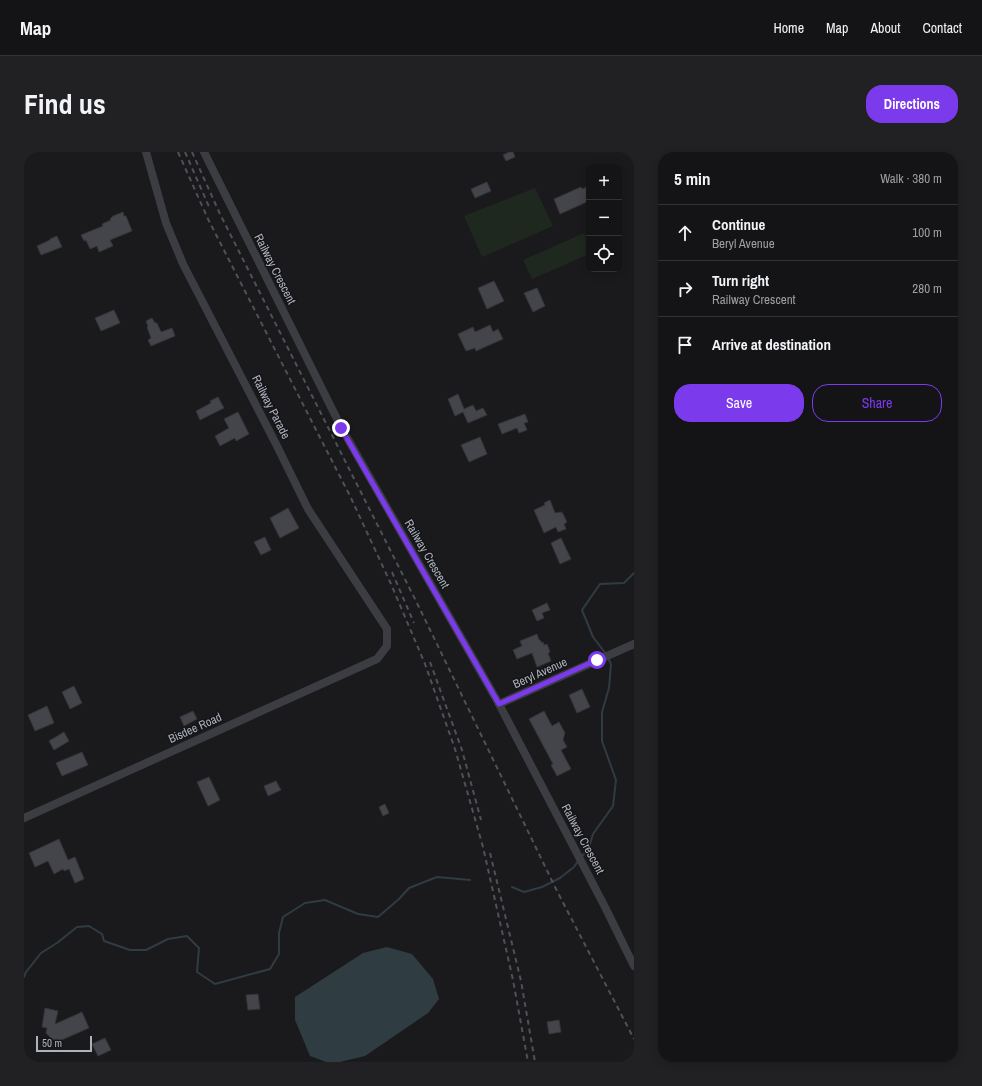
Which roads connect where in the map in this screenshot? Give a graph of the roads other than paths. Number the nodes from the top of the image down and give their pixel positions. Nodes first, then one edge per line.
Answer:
1 (146, 152) edge
2 (204, 152) edge
3 (634, 644) edge
4 (377, 659) joint
5 (499, 704) junction
6 (24, 818) edge
7 (634, 966) edge

1 - 4 street, Railway Parade
2 - 5 street, Railway Crescent
3 - 5 street, Beryl Avenue
4 - 6 street, Bisdee Road
5 - 7 street, Railway Crescent

